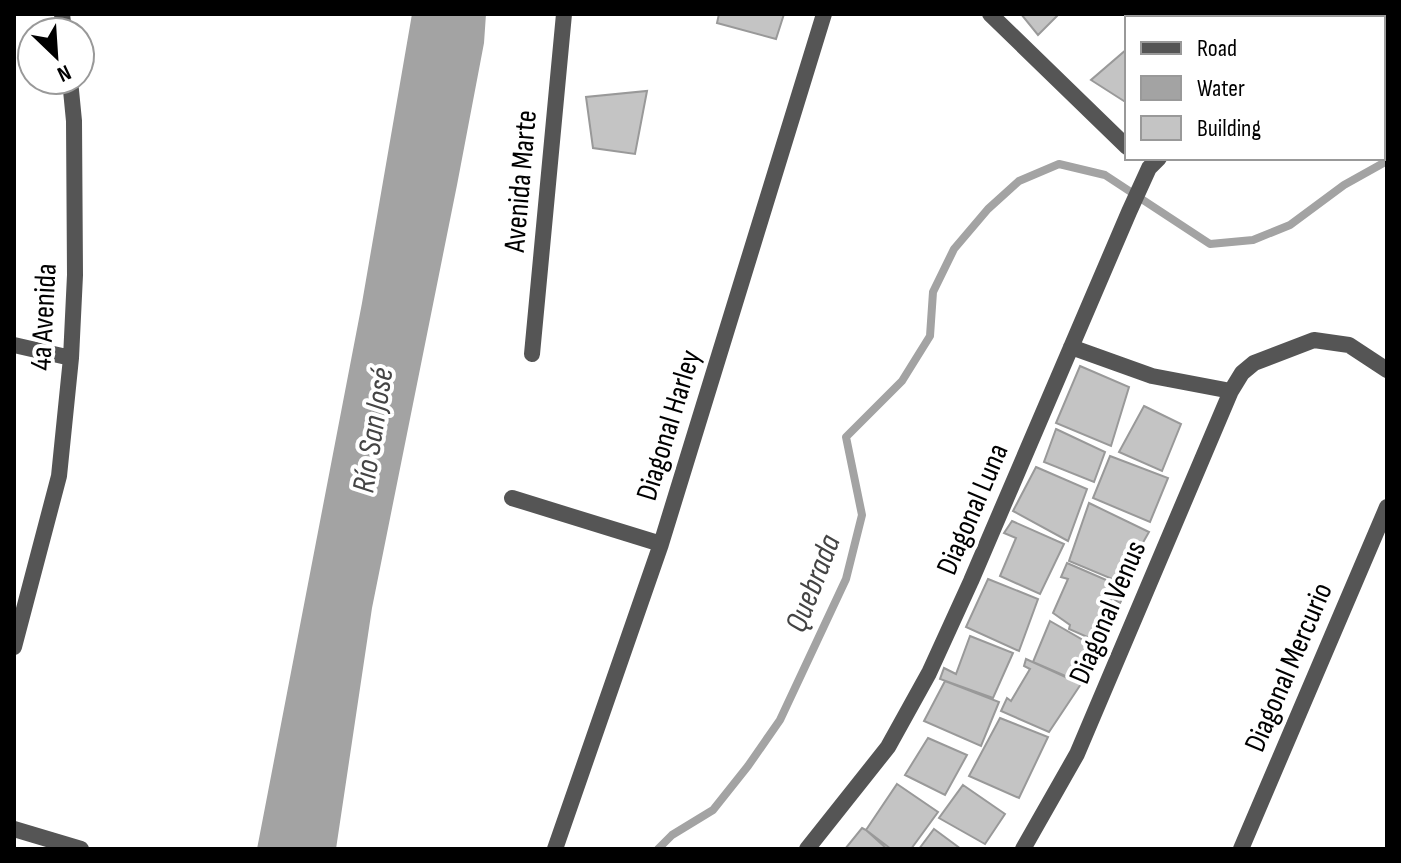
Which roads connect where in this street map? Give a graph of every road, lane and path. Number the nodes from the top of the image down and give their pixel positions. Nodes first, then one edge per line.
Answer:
1 (564, 14) edge
2 (824, 14) edge
3 (990, 14) edge
4 (72, 96) edge
5 (1125, 145) edge
6 (1147, 166) edge
7 (14, 345) edge
8 (1071, 347) junction
9 (532, 354) dead end
10 (71, 358) junction
11 (1387, 370) edge
12 (1231, 391) junction
13 (512, 498) dead end
14 (1387, 507) edge
15 (661, 544) junction
16 (22, 595) edge
17 (14, 647) edge
18 (14, 829) edge
19 (81, 849) edge
20 (555, 849) edge
21 (807, 849) edge
22 (1023, 849) edge
23 (1241, 849) edge

1 - 9 street, Avenida Marte
2 - 15 street, Diagonal Harley
3 - 5 street
4 - 10 street, 4a Avenida
6 - 8 street, Diagonal Luna
7 - 10 street
8 - 12 street
8 - 21 street, Diagonal Luna
10 - 16 street, 4a Avenida
11 - 12 street, Diagonal Venus
12 - 22 street, Diagonal Venus
13 - 15 street
14 - 23 street, Diagonal Mercurio
15 - 20 street, Diagonal Harley
16 - 17 street, 4a Avenida
18 - 19 street

